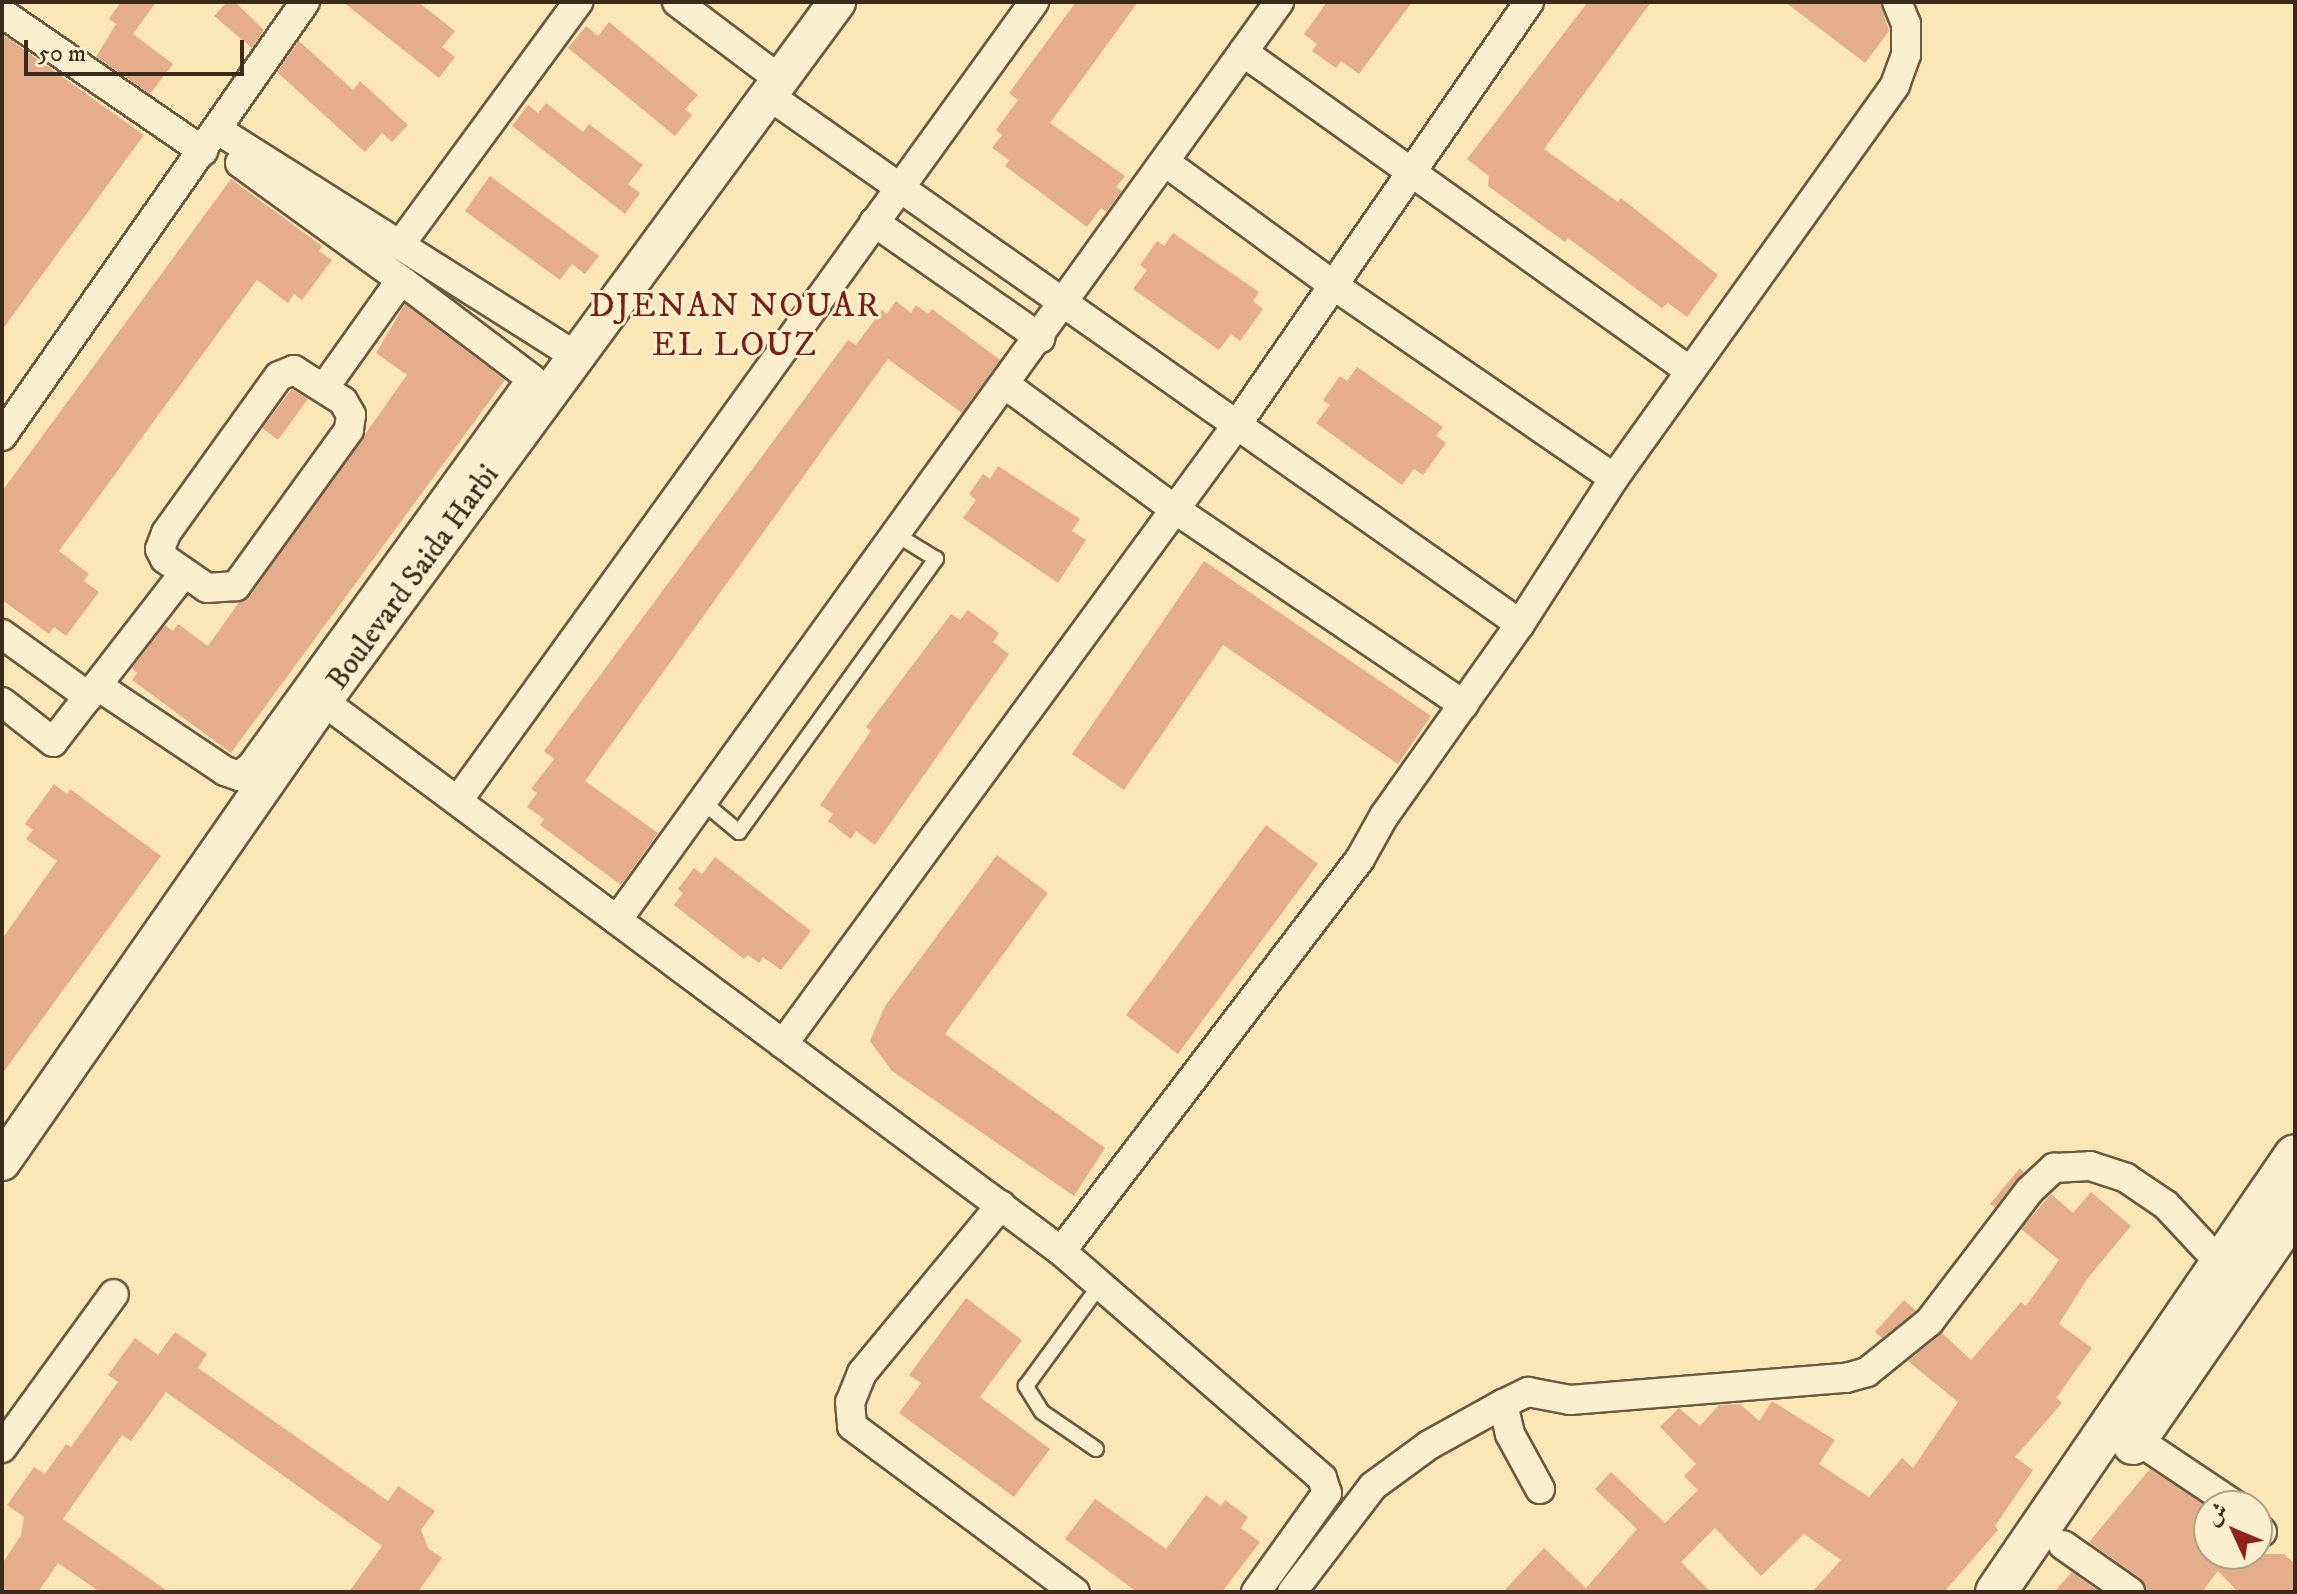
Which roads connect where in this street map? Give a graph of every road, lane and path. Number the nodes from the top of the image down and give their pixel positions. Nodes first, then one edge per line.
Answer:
1 (305, 2) edge
2 (578, 2) edge
3 (677, 2) edge
4 (837, 2) edge
5 (1034, 2) edge
6 (1279, 2) edge
7 (1529, 2) edge
8 (1897, 2) edge
9 (2, 13) edge
10 (1243, 52) junction
11 (777, 89) junction
12 (211, 141) junction
13 (1165, 162) junction
14 (1411, 172) junction
15 (900, 186) junction
16 (874, 222) junction
17 (402, 242) junction
18 (401, 280) junction
19 (1333, 285) junction
20 (1066, 301) junction
21 (1040, 338) junction
22 (577, 357) junction
23 (1690, 371) junction
24 (1006, 385) junction
25 (324, 388) junction
26 (1236, 426) junction
27 (2, 436) edge
28 (1614, 478) junction
29 (1173, 508) junction
30 (897, 535) junction
31 (184, 573) junction
32 (1520, 624) junction
33 (2, 634) edge
34 (93, 692) junction
35 (323, 701) junction
36 (2, 702) edge
37 (1464, 705) junction
38 (459, 799) junction
39 (703, 802) junction
40 (617, 920) junction
41 (783, 1044) junction
42 (2295, 1155) edge
43 (2, 1162) edge
44 (1001, 1205) junction
45 (2295, 1210) edge
46 (1061, 1251) junction
47 (2221, 1264) junction
48 (1100, 1285) junction
49 (114, 1294) dead end
50 (1503, 1404) junction
51 (2136, 1439) junction
52 (2, 1448) edge
53 (1096, 1449) dead end
54 (1373, 1486) junction
55 (1540, 1489) dead end
56 (2212, 1490) edge
57 (1327, 1493) junction
58 (2063, 1545) junction
59 (1075, 1592) edge
60 (1256, 1592) edge
61 (1292, 1592) edge
62 (1996, 1592) edge
63 (2030, 1592) edge
64 (2130, 1592) edge

1 - 12 street
2 - 17 street
3 - 11 street
4 - 11 street, Boulevard Saida Harbi
5 - 15 street
6 - 10 street
7 - 14 street
8 - 23 street
9 - 12 street
10 - 13 street
10 - 14 street
11 - 15 street
11 - 22 street, Boulevard Saida Harbi
12 - 17 street
12 - 18 street
12 - 27 street
13 - 19 street
13 - 20 street
14 - 19 street
14 - 23 street
15 - 16 street
15 - 20 street
16 - 21 street
16 - 38 street
17 - 22 street
18 - 25 street
18 - 34 street
19 - 26 street
19 - 28 street
20 - 21 street
20 - 26 street
21 - 24 street
22 - 35 street, Boulevard Saida Harbi
23 - 28 street
24 - 29 street
24 - 30 street
25 - 31 street
25 - 31 street
26 - 29 street
26 - 32 street
28 - 32 street
29 - 37 street
29 - 41 street
30 - 39 street
30 - 39 lane
31 - 34 street
32 - 37 street
33 - 34 street
34 - 36 street
35 - 38 street
35 - 43 street, Boulevard Saida Harbi
37 - 46 street
38 - 40 street
39 - 40 street
40 - 41 street
41 - 44 street
42 - 47 main road
44 - 46 street
44 - 59 street
45 - 51 main road
46 - 48 street
47 - 50 street
47 - 62 main road
48 - 53 lane
48 - 57 street
49 - 52 street
50 - 54 street
50 - 55 street
51 - 56 street
51 - 58 main road
54 - 57 street
54 - 61 street
57 - 60 street
58 - 63 main road
58 - 64 street

